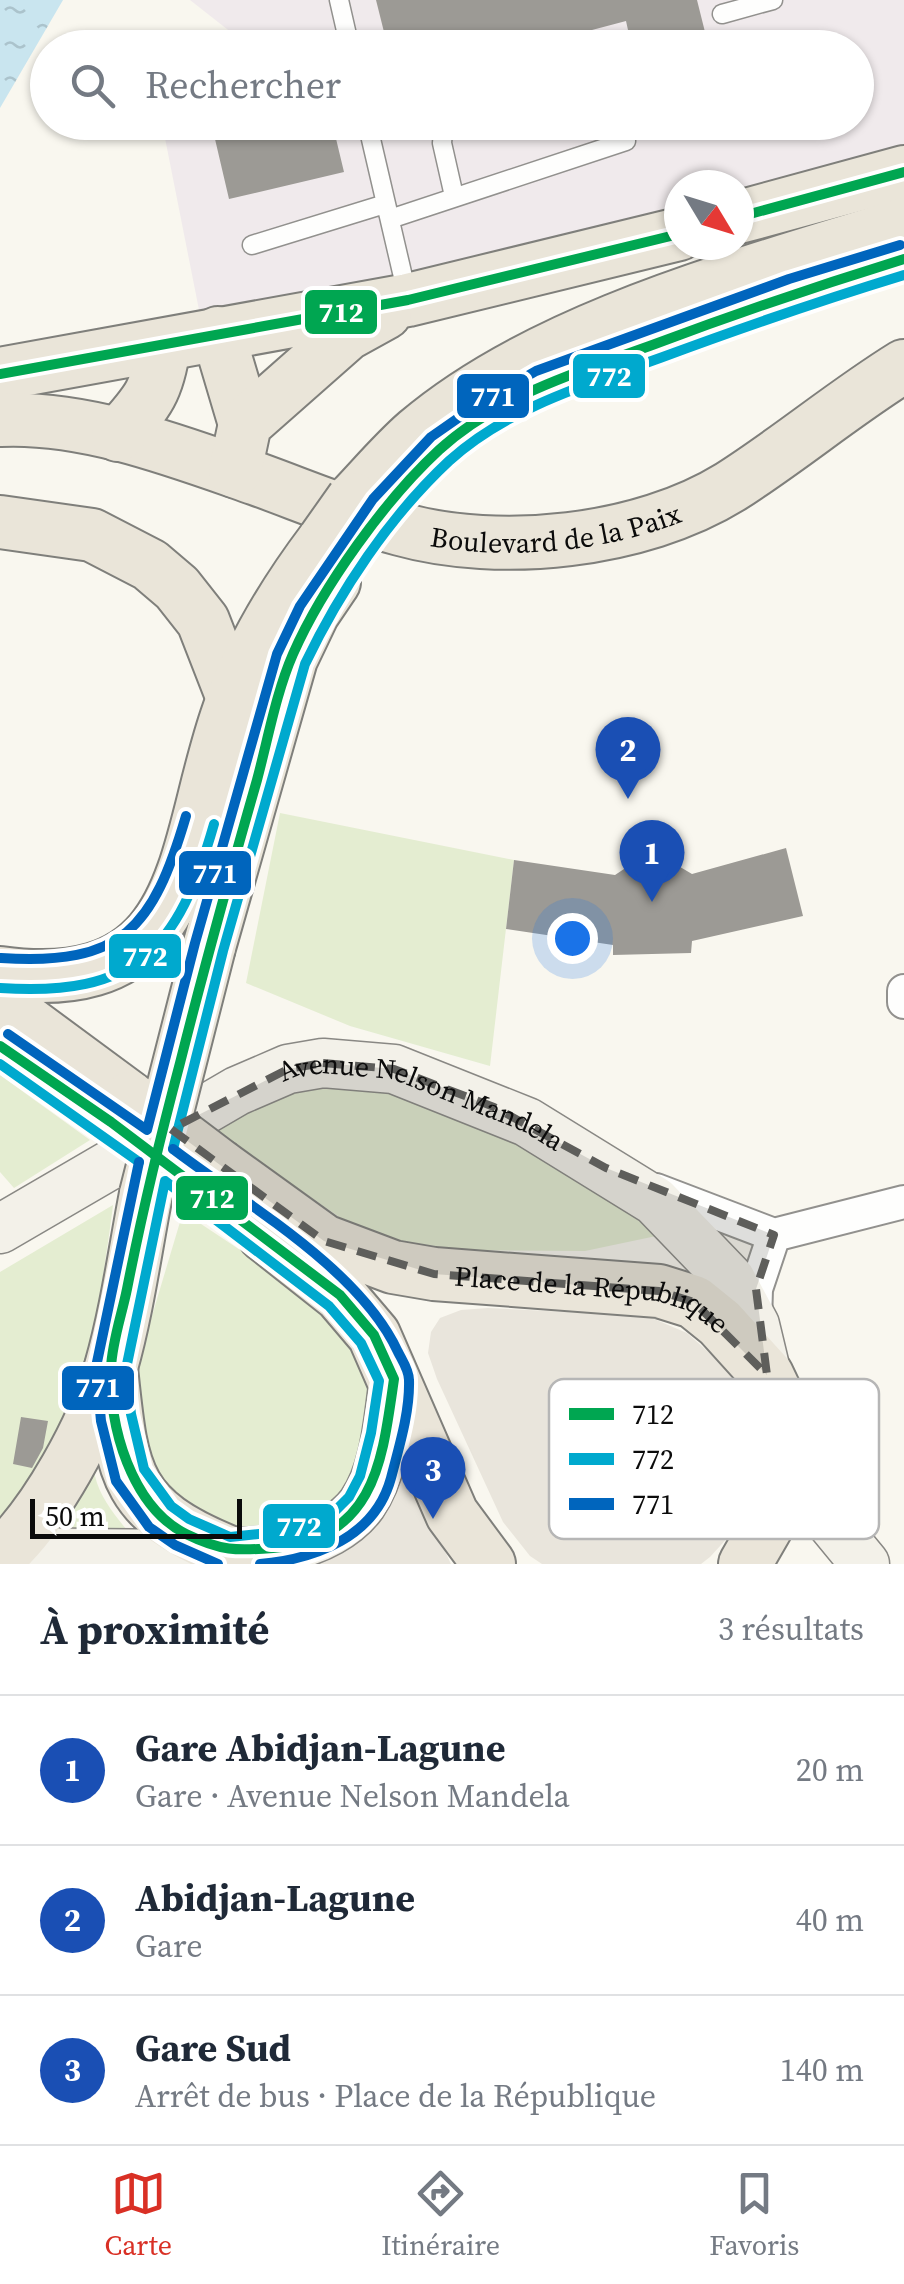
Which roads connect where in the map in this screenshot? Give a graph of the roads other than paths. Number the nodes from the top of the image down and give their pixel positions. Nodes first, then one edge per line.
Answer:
1 (339, 0) edge
2 (773, 0) edge
3 (722, 14) dead end
4 (346, 30) edge
5 (371, 140) edge
6 (442, 140) edge
7 (626, 141) dead end
8 (904, 172) edge
9 (454, 196) junction
10 (388, 212) junction
11 (754, 214) edge
12 (904, 224) edge
13 (664, 238) edge
14 (252, 245) dead end
15 (904, 259) edge
16 (408, 300) junction
17 (218, 334) junction
18 (164, 345) junction
19 (904, 366) edge
20 (0, 374) edge
21 (0, 420) edge
22 (118, 435) junction
23 (240, 447) junction
24 (0, 522) edge
25 (355, 524) junction
26 (243, 715) junction
27 (218, 839) junction
28 (0, 973) edge
29 (904, 991) edge
30 (0, 1002) edge
31 (904, 1002) edge
32 (0, 1046) edge
33 (121, 1110) junction
34 (606, 1168) junction
35 (211, 1178) junction
36 (904, 1202) edge
37 (0, 1230) edge
38 (774, 1235) junction
39 (721, 1327) junction
40 (111, 1368) junction
41 (394, 1379) junction
42 (763, 1379) edge
43 (759, 1539) edge
44 (845, 1539) edge
45 (228, 1552) junction
46 (9, 1555) edge
47 (489, 1564) edge
48 (745, 1564) edge
49 (866, 1564) edge

1 - 4 lane
2 - 3 lane
5 - 10 lane
6 - 9 lane
7 - 9 lane
8 - 11 main road
9 - 10 lane
10 - 14 lane
10 - 16 lane
12 - 25 main road
13 - 16 main road
15 - 25 main road
16 - 17 main road
16 - 23 main road
17 - 18 main road
17 - 23 main road
18 - 20 main road
18 - 22 main road
19 - 23 main road, Boulevard de la Paix
21 - 22 main road, Boulevard de la Paix
22 - 23 main road, Boulevard de la Paix
24 - 26 main road
25 - 26 main road
26 - 27 main road
27 - 28 main road
27 - 40 main road, bridge
29 - 31 street
30 - 33 main road
32 - 33 main road
33 - 35 main road, bridge
34 - 37 main road, Avenue Nelson Mandela
34 - 38 street
34 - 39 main road, Avenue Nelson Mandela
35 - 39 main road, Place de la République
35 - 41 main road
36 - 38 street
38 - 39 street
39 - 42 main road, Place de la République
40 - 45 main road
40 - 46 main road
41 - 45 main road
41 - 47 main road
43 - 48 main road
44 - 49 main road
45 - 46 main road

